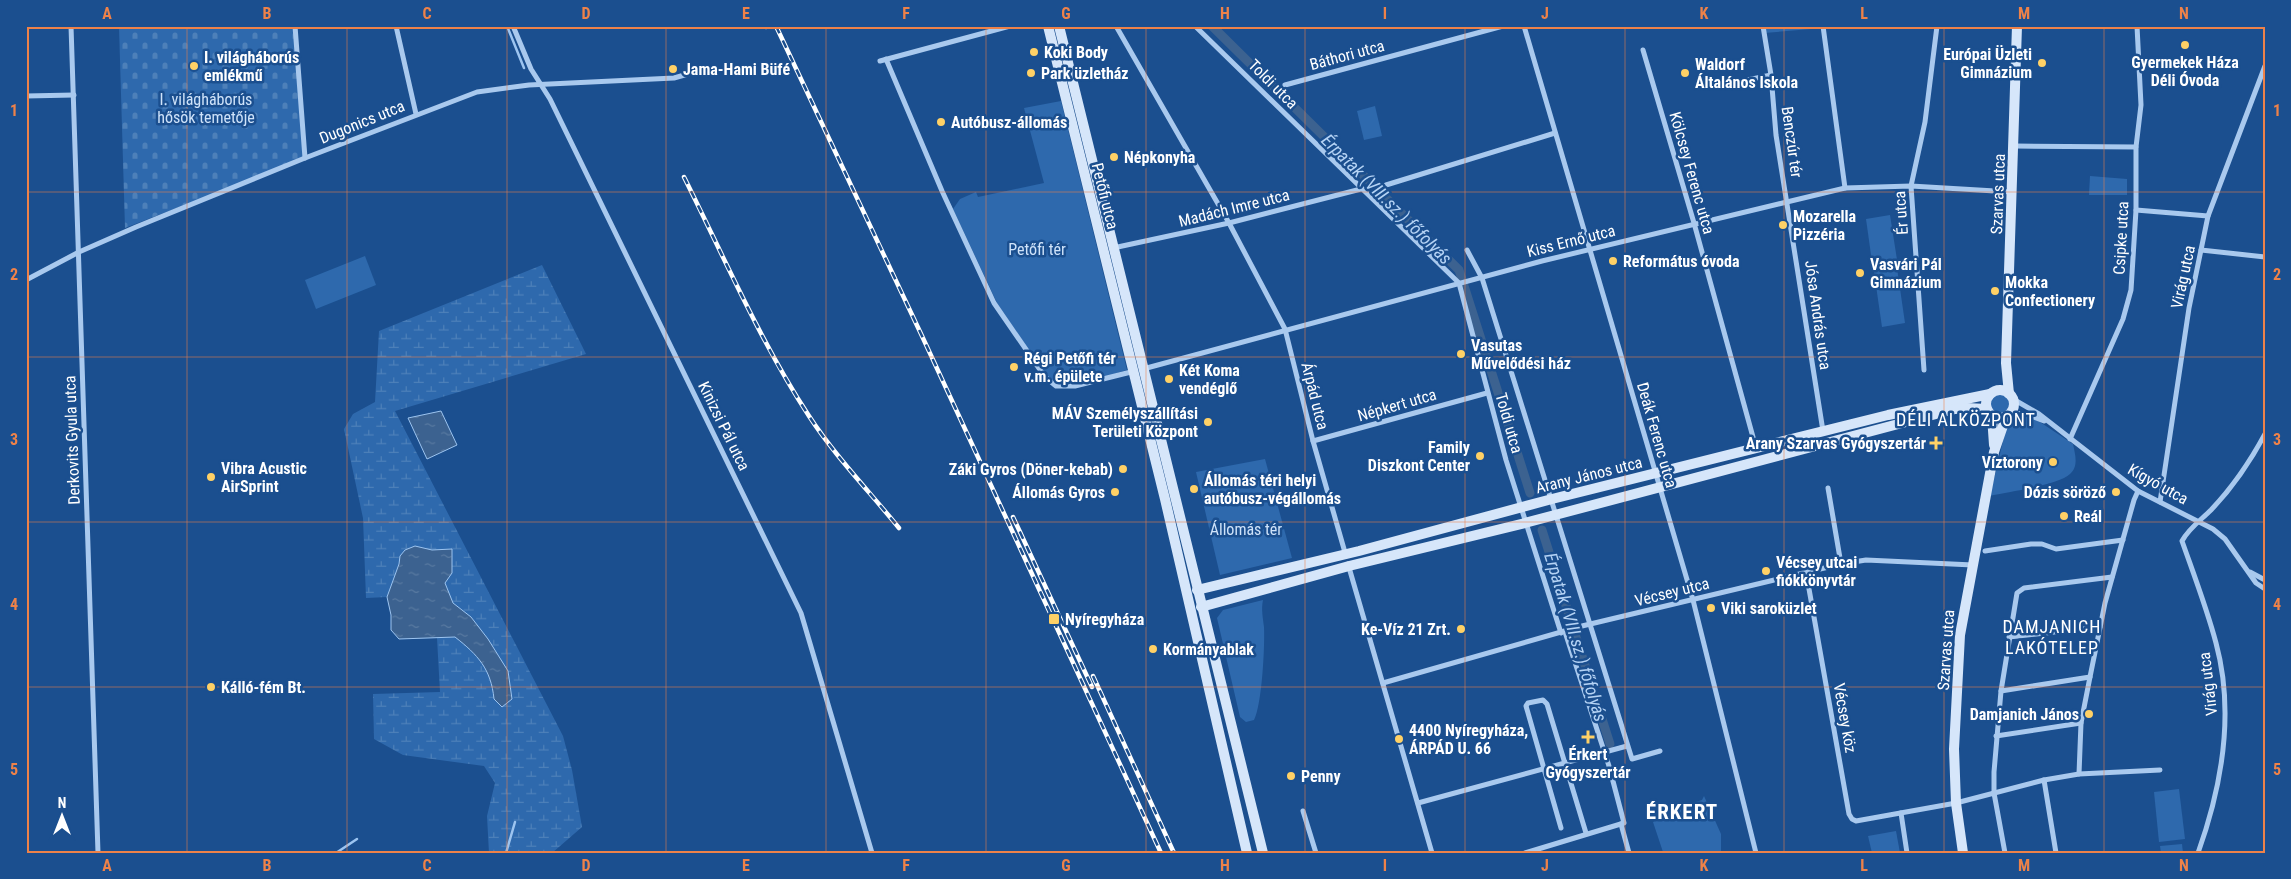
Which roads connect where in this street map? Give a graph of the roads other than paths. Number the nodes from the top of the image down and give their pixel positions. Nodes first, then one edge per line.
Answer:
1 (71, 26) edge
2 (295, 26) edge
3 (396, 26) edge
4 (513, 26) edge
5 (1010, 26) edge
6 (1048, 26) edge
7 (1059, 26) edge
8 (1116, 26) edge
9 (1194, 26) edge
10 (1503, 26) edge
11 (1524, 26) edge
12 (1763, 26) edge
13 (1823, 26) edge
14 (1937, 26) edge
15 (2017, 26) edge
16 (2137, 26) edge
17 (1643, 50) dead end
18 (886, 59) junction
19 (880, 60) dead end
20 (2265, 66) edge
21 (727, 70) dead end
22 (1771, 75) junction
23 (541, 85) junction
24 (1285, 85) dead end
25 (1724, 85) dead end
26 (74, 95) junction
27 (26, 96) edge
28 (416, 114) junction
29 (1555, 133) junction
30 (2015, 146) junction
31 (2136, 147) junction
32 (304, 158) junction
33 (1386, 185) dead end
34 (1911, 186) junction
35 (1845, 188) junction
36 (1361, 189) junction
37 (2012, 192) junction
38 (1788, 202) junction
39 (2136, 210) junction
40 (2208, 216) junction
41 (1229, 223) junction
42 (1694, 223) junction
43 (1112, 248) junction
44 (1590, 249) junction
45 (1467, 250) dead end
46 (2201, 250) junction
47 (79, 252) junction
48 (2265, 257) edge
49 (1482, 278) junction
50 (26, 280) edge
51 (1461, 283) junction
52 (1285, 329) junction
53 (2006, 363) junction
54 (1144, 368) junction
55 (1924, 370) dead end
56 (1133, 372) junction
57 (1994, 392) junction
58 (1487, 393) junction
59 (2011, 396) junction
60 (1990, 412) junction
61 (2008, 415) junction
62 (2048, 423) junction
63 (1823, 432) junction
64 (2265, 434) edge
65 (2070, 439) junction
66 (1313, 442) junction
67 (1756, 449) junction
68 (1994, 452) junction
69 (1655, 474) junction
70 (1658, 486) junction
71 (1828, 488) dead end
72 (2138, 491) junction
73 (1552, 500) junction
74 (2160, 502) junction
75 (1521, 508) junction
76 (1556, 514) junction
77 (2200, 521) junction
78 (1525, 523) junction
79 (2123, 540) junction
80 (1985, 551) dead end
81 (1345, 554) junction
82 (1842, 564) junction
83 (1973, 565) junction
84 (1349, 566) junction
85 (1806, 572) junction
86 (2250, 572) junction
87 (2112, 577) junction
88 (2265, 580) edge
89 (2265, 589) edge
90 (1197, 590) junction
91 (1693, 600) junction
92 (1188, 601) junction
93 (1201, 607) junction
94 (1586, 625) junction
95 (2100, 627) junction
96 (1565, 632) junction
97 (2010, 637) junction
98 (2090, 677) junction
99 (1383, 683) junction
100 (2001, 691) junction
101 (2081, 723) junction
102 (1996, 736) junction
103 (1628, 746) junction
104 (1660, 751) dead end
105 (1605, 752) junction
106 (1565, 764) junction
107 (1544, 769) junction
108 (2160, 770) dead end
109 (2079, 774) junction
110 (2044, 780) junction
111 (1994, 793) junction
112 (1418, 803) junction
113 (1956, 803) junction
114 (1303, 811) dead end
115 (1901, 813) junction
116 (1622, 824) junction
117 (1561, 828) dead end
118 (1586, 833) junction
119 (98, 853) edge
120 (872, 853) edge
121 (1247, 853) edge
122 (1263, 853) edge
123 (1316, 853) edge
124 (1432, 853) edge
125 (1525, 853) edge
126 (1630, 853) edge
127 (1756, 853) edge
128 (1907, 853) edge
129 (1963, 853) edge
130 (2005, 853) edge
131 (2056, 853) edge
132 (2198, 853) edge

1 - 26 street, Derkovits Gyula utca
2 - 32 street
3 - 28 street
4 - 23 street, Kinizsi Pál utca
5 - 18 street
6 - 56 street, Petőfi utca
7 - 43 street, Petőfi utca
8 - 41 street, Árpád utca
9 - 36 street, Toldi utca
10 - 24 street, Báthori utca
11 - 29 street, Deák Ferenc utca
12 - 22 street, Benczúr tér
13 - 35 street
14 - 34 street, Ér utca
15 - 30 street, Szarvas utca
16 - 31 street, Csipke utca
17 - 42 street, Kölcsey Ferenc utca
18 - 19 street
18 - 56 street
20 - 40 street, Virág utca
21 - 23 street, Dugonics utca
22 - 25 street
22 - 38 street, Benczúr tér
23 - 28 street, Dugonics utca
23 - 120 street, Kinizsi Pál utca
26 - 27 street
26 - 47 street, Derkovits Gyula utca
28 - 32 street, Dugonics utca
29 - 33 street
29 - 44 street, Deák Ferenc utca
30 - 31 street
30 - 37 street, Szarvas utca
31 - 39 street, Csipke utca
32 - 47 street, Dugonics utca
34 - 35 street, Kiss Ernő utca
34 - 37 street, Kiss Ernő utca
34 - 55 street, Ér utca
35 - 38 street, Kiss Ernő utca
36 - 41 street, Madách Imre utca
36 - 51 street, Toldi utca
37 - 53 street, Szarvas utca
38 - 42 street, Kiss Ernő utca
38 - 63 street, Jósa András utca
39 - 40 street
39 - 65 street, Csipke utca
40 - 46 street, Virág utca
41 - 43 street, Madách Imre utca
41 - 52 street, Árpád utca
42 - 44 street, Kiss Ernő utca
42 - 67 street, Kölcsey Ferenc utca
43 - 54 street, Petőfi utca
44 - 49 street, Kiss Ernő utca
44 - 69 street, Deák Ferenc utca
45 - 49 street, Toldi utca
46 - 48 street
46 - 74 street, Virág utca
47 - 50 street, Dugonics utca
47 - 119 street, Derkovits Gyula utca
49 - 51 street, Kiss Ernő utca
49 - 73 street, Toldi utca
51 - 52 street, Kiss Ernő utca
51 - 58 street, Toldi utca
52 - 54 street, Kiss Ernő utca
52 - 66 street, Árpád utca
53 - 57 street, Szarvas utca
53 - 59 street, Szarvas utca
54 - 56 street, Kiss Ernő utca
54 - 90 street
56 - 92 street
57 - 59 street
57 - 60 street
57 - 63 street, Arany János utca
58 - 66 street, Népkert utca
58 - 75 street, Toldi utca
59 - 61 street
59 - 62 street, Kígyó utca
60 - 61 street
60 - 68 street, Szarvas utca
60 - 70 street, Arany János utca
61 - 62 street, Kígyó utca
61 - 68 street, Szarvas utca
62 - 65 street, Kígyó utca
63 - 67 street, Arany János utca
64 - 77 street
65 - 72 street, Kígyó utca
66 - 81 street, Árpád utca
67 - 69 street, Arany János utca
68 - 83 street, Szarvas utca
69 - 70 street, Deák Ferenc utca
69 - 73 street, Arany János utca
70 - 76 street, Arany János utca
70 - 91 street, Deák Ferenc utca
71 - 82 street
72 - 74 street, Kígyó utca
72 - 79 street
73 - 75 street, Arany János utca
73 - 76 street, Toldi utca
74 - 77 street, Kígyó utca
75 - 78 street, Toldi utca
75 - 81 street, Arany János utca
76 - 78 street, Arany János utca
76 - 94 street, Toldi utca
77 - 86 street, Kígyó utca
77 - 132 street, Virág utca
78 - 84 street, Arany János utca
78 - 96 street, Toldi utca
79 - 80 street
79 - 87 street
81 - 84 street, Árpád utca
81 - 90 street, Arany János utca
82 - 83 street, Vécsey utca
82 - 85 street, Vécsey utca
83 - 113 street, Szarvas utca
84 - 93 street, Arany János utca
84 - 99 street, Árpád utca
85 - 91 street, Vécsey utca
85 - 115 street, Vécsey köz
86 - 88 street, Kígyó utca
86 - 89 street, Kígyó utca
87 - 95 street
87 - 97 street
90 - 92 street
90 - 93 street
91 - 94 street, Vécsey utca
91 - 127 street, Deák Ferenc utca
92 - 93 street
92 - 121 street
93 - 122 street
94 - 96 street, Vécsey utca
94 - 103 street, Toldi utca
95 - 97 street
95 - 98 street
96 - 99 street, Vécsey utca
96 - 105 street, Toldi utca
97 - 100 street
98 - 100 street
98 - 101 street
99 - 112 street, Árpád utca
100 - 102 street
101 - 102 street
101 - 109 street
102 - 111 street
103 - 104 street, Toldi utca
103 - 105 street
105 - 106 street
105 - 116 street, Toldi utca
106 - 107 street
106 - 107 street
106 - 118 street
107 - 112 street
107 - 117 street
108 - 109 street, Vécsey köz
109 - 110 street, Vécsey köz
110 - 111 street, Vécsey köz
110 - 131 street
111 - 113 street, Vécsey köz
111 - 130 street
112 - 124 street, Árpád utca
113 - 115 street, Vécsey köz
113 - 129 street, Szarvas utca
114 - 123 street
115 - 128 street
116 - 118 street
116 - 126 street, Toldi utca
118 - 125 street

